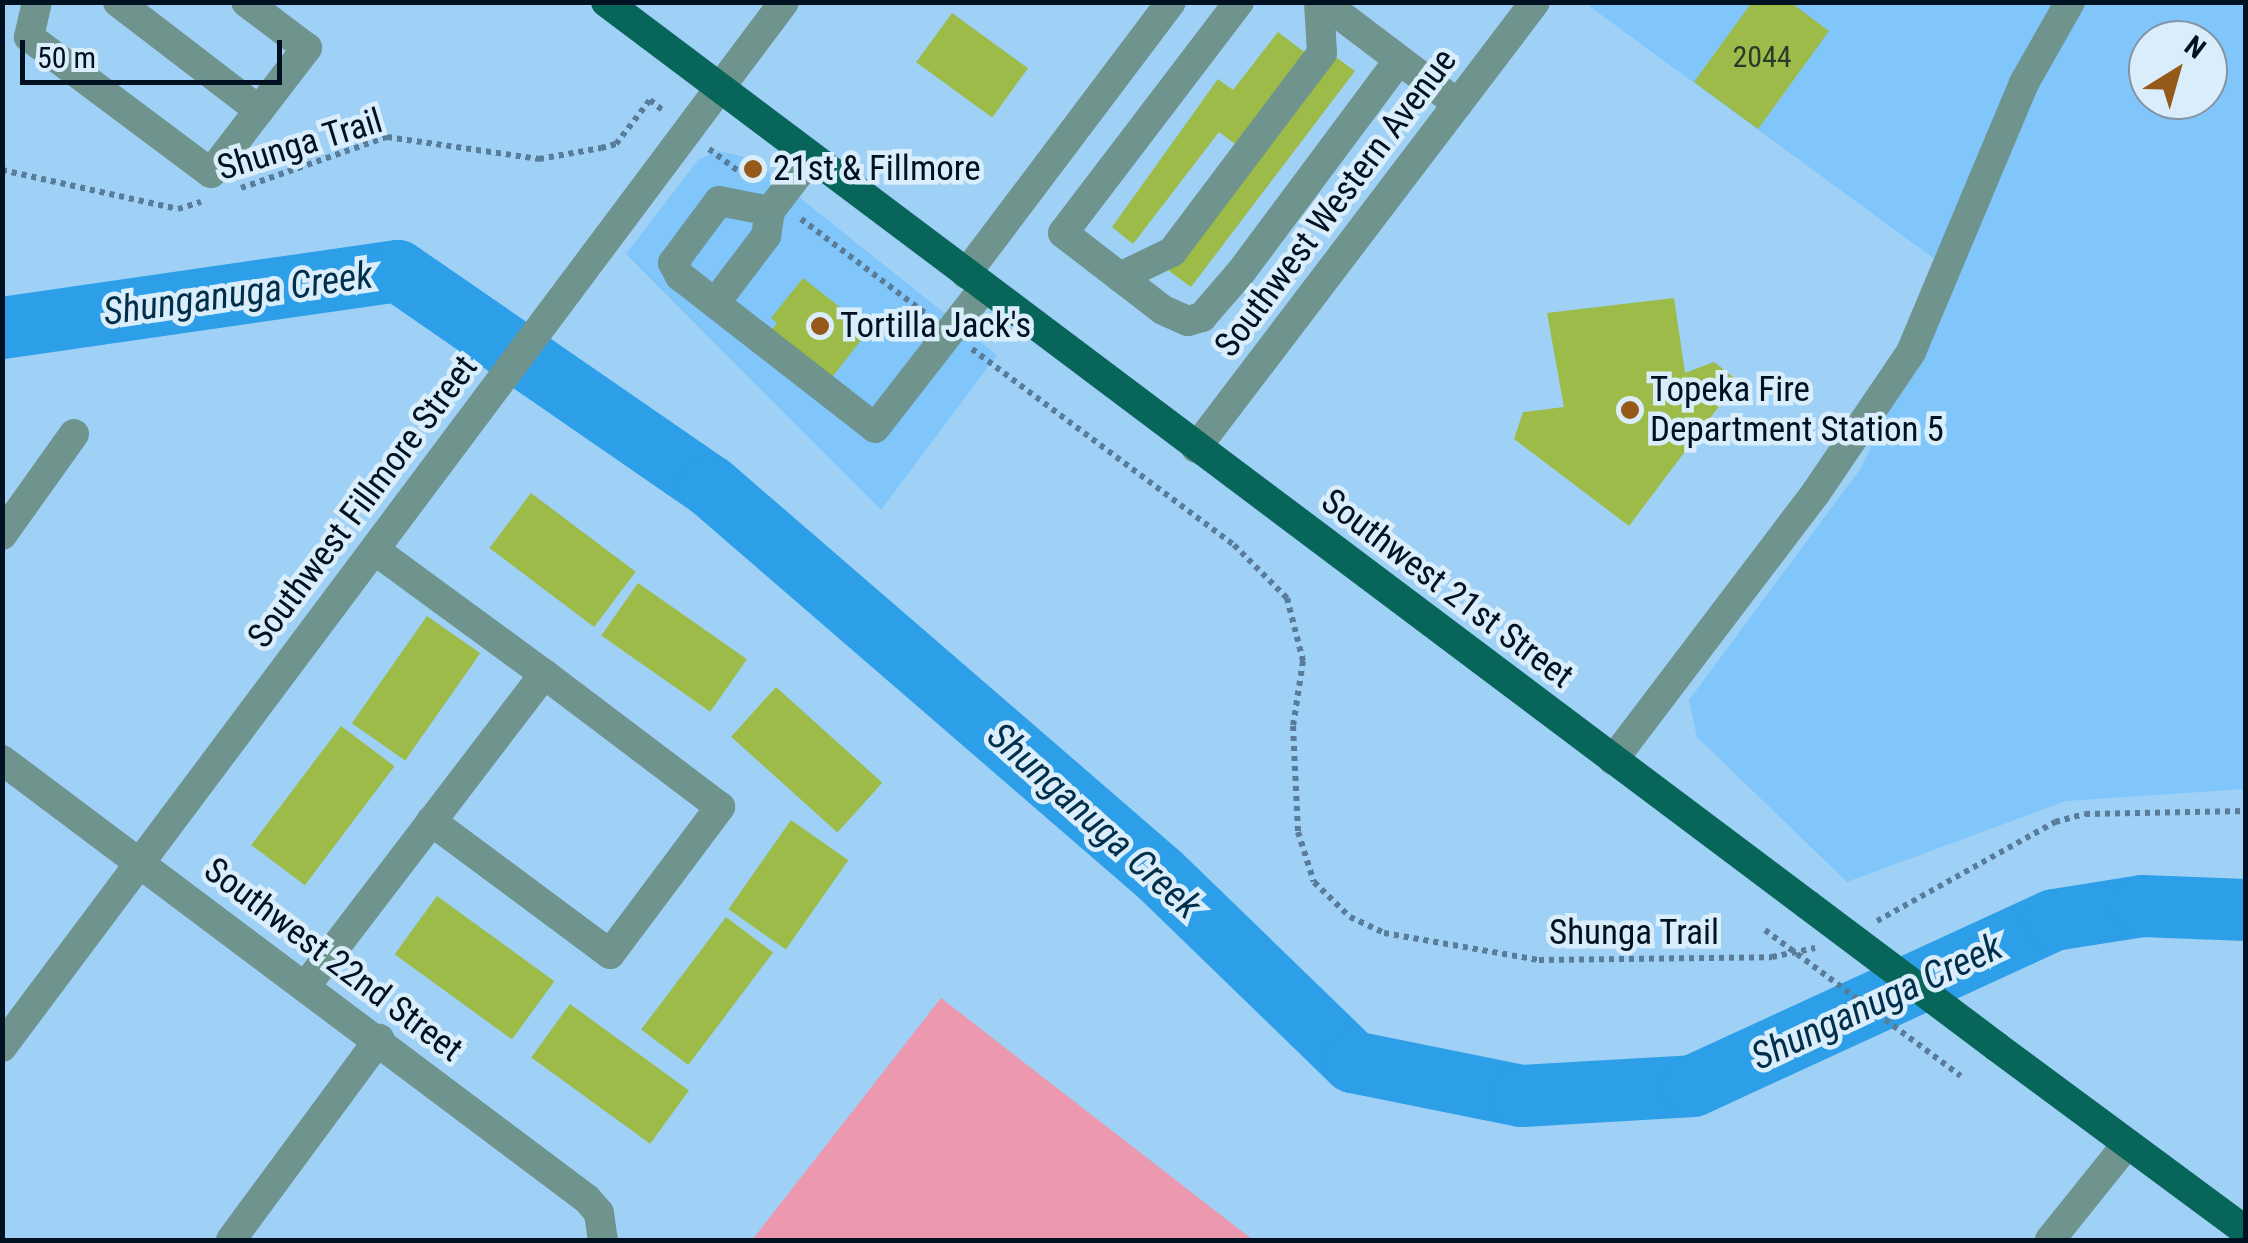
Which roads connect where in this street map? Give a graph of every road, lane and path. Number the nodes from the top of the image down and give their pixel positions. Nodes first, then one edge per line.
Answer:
1 (37, 2) edge
2 (118, 2) edge
3 (246, 2) edge
4 (606, 2) edge
5 (784, 2) edge
6 (1171, 2) edge
7 (1240, 2) edge
8 (1321, 2) edge
9 (1535, 2) edge
10 (2070, 2) edge
11 (1399, 60) junction
12 (720, 88) junction
13 (1458, 104) junction
14 (259, 110) junction
15 (616, 144) dead end
16 (811, 157) junction
17 (2, 170) edge
18 (230, 191) dead end
19 (213, 197) dead end
20 (1021, 203) junction
21 (770, 211) junction
22 (1062, 233) junction
23 (1120, 277) junction
24 (975, 281) junction
25 (724, 290) dead end
26 (74, 434) dead end
27 (1196, 448) junction
28 (2, 535) edge
29 (376, 551) junction
30 (1279, 586) dead end
31 (544, 674) junction
32 (2, 760) edge
33 (1613, 760) junction
34 (2246, 811) edge
35 (431, 822) junction
36 (139, 862) junction
37 (1873, 922) dead end
38 (1765, 930) dead end
39 (1819, 947) dead end
40 (308, 983) junction
41 (379, 1039) junction
42 (2, 1047) edge
43 (1961, 1076) dead end
44 (2127, 1144) junction
45 (2246, 1231) edge
46 (604, 1236) edge
47 (230, 1240) edge
48 (2050, 1240) edge

1 - 14 street
2 - 14 street
3 - 14 street
4 - 12 main road, Southwest 21st Street
5 - 12 street, Southwest Fillmore Street
6 - 20 street
7 - 22 street
8 - 11 street
8 - 23 street
9 - 13 street, Southwest Western Avenue
10 - 33 street
11 - 13 street
11 - 23 street
12 - 16 main road, Southwest 21st Street
12 - 29 street, Southwest Fillmore Street
13 - 27 street, Southwest Western Avenue
15 - 18 path, Shunga Trail
16 - 21 street
16 - 24 main road, Southwest 21st Street
17 - 19 path, Shunga Trail
20 - 22 street
20 - 24 street
21 - 24 street
21 - 25 street
22 - 23 street
24 - 27 main road, Southwest 21st Street
26 - 28 street
27 - 33 main road, Southwest 21st Street
29 - 31 street
29 - 36 street, Southwest Fillmore Street
30 - 39 path, Shunga Trail
31 - 35 street
31 - 35 street
32 - 36 street, Southwest 22nd Street
33 - 44 main road, Southwest 21st Street, bridge
34 - 37 path
35 - 40 street
36 - 40 street, Southwest 22nd Street
36 - 42 street, Southwest Fillmore Street
38 - 43 path, bridge
40 - 41 street, Southwest 22nd Street
41 - 46 street, Southwest 22nd Street
41 - 47 street
44 - 45 main road, Southwest 21st Street
44 - 48 street

